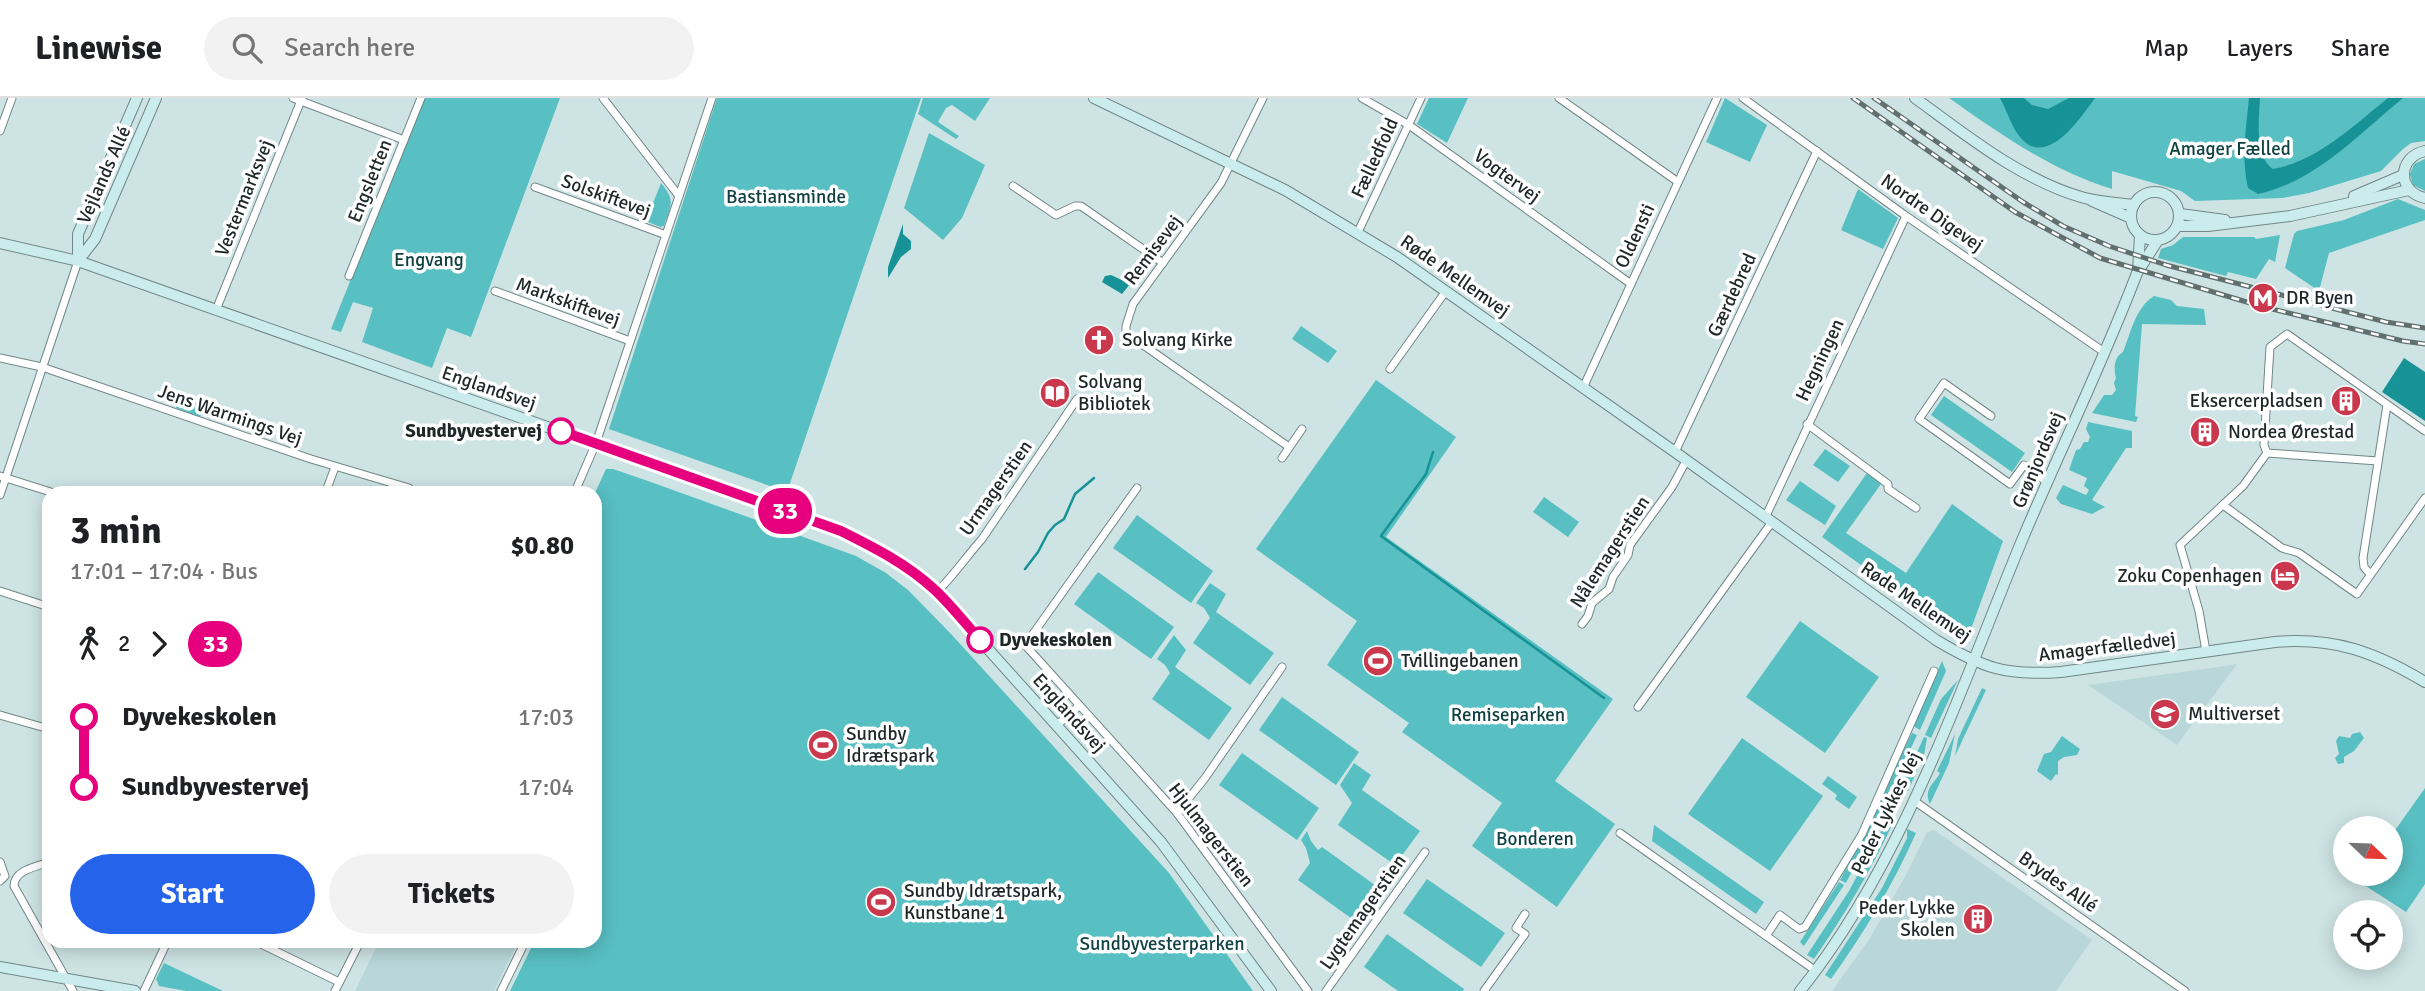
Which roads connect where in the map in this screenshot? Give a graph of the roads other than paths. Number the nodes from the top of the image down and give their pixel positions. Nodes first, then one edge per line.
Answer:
1 (12, 98) edge
2 (137, 98) edge
3 (156, 98) edge
4 (421, 98) edge
5 (603, 98) edge
6 (712, 98) edge
7 (1094, 98) edge
8 (1263, 98) edge
9 (1362, 98) edge
10 (1421, 98) edge
11 (1559, 98) edge
12 (1717, 98) edge
13 (1743, 98) edge
14 (1915, 98) edge
15 (298, 99) edge
16 (1409, 125) junction
17 (0, 131) edge
18 (404, 140) junction
19 (1817, 151) junction
20 (2425, 151) edge
21 (1232, 164) junction
22 (2403, 175) junction
23 (1678, 183) junction
24 (1013, 186) dead end
25 (535, 187) dead end
26 (2409, 190) junction
27 (679, 196) junction
28 (2087, 198) junction
29 (2425, 198) edge
30 (2134, 205) junction
31 (2332, 205) junction
32 (1906, 216) junction
33 (2131, 218) junction
34 (2178, 220) junction
35 (1358, 232) junction
36 (666, 235) junction
37 (2140, 235) junction
38 (2158, 240) junction
39 (0, 243) edge
40 (78, 261) junction
41 (1163, 263) junction
42 (2137, 273) junction
43 (349, 276) dead end
44 (1631, 284) junction
45 (495, 291) dead end
46 (1446, 291) junction
47 (215, 310) junction
48 (630, 341) junction
49 (2104, 352) junction
50 (0, 358) edge
51 (42, 367) junction
52 (1390, 369) dead end
53 (1583, 388) junction
54 (1077, 399) dead end
55 (2387, 405) junction
56 (1990, 416) dead end
57 (1807, 424) junction
58 (1302, 429) dead end
59 (2425, 431) edge
60 (596, 443) junction
61 (1289, 447) junction
62 (1675, 452) junction
63 (2267, 453) junction
64 (1282, 458) dead end
65 (1686, 461) junction
66 (2378, 461) junction
67 (335, 467) junction
68 (3, 476) edge
69 (2047, 482) junction
70 (327, 486) edge
71 (402, 486) edge
72 (577, 486) edge
73 (1137, 488) dead end
74 (42, 489) edge
75 (0, 495) edge
76 (2425, 498) edge
77 (2223, 505) junction
78 (1916, 508) dead end
79 (1768, 520) junction
80 (2370, 574) junction
81 (0, 591) edge
82 (937, 592) junction
83 (42, 605) edge
84 (1582, 624) dead end
85 (2206, 651) junction
86 (1973, 662) junction
87 (1282, 667) dead end
88 (1934, 671) dead end
89 (2425, 682) edge
90 (1079, 706) junction
91 (1637, 708) dead end
92 (0, 715) edge
93 (1056, 725) junction
94 (42, 727) edge
95 (1913, 800) junction
96 (1177, 813) junction
97 (1620, 833) dead end
98 (1425, 852) dead end
99 (0, 862) edge
100 (42, 865) edge
101 (3, 879) edge
102 (1525, 914) dead end
103 (42, 935) edge
104 (1766, 936) junction
105 (50, 948) edge
106 (164, 948) edge
107 (271, 948) edge
108 (357, 948) edge
109 (522, 948) edge
110 (0, 967) edge
111 (1816, 971) junction
112 (68, 980) junction
113 (339, 982) junction
114 (73, 991) edge
115 (135, 991) edge
116 (144, 991) edge
117 (335, 991) edge
118 (501, 991) edge
119 (1271, 991) edge
120 (1308, 991) edge
121 (1326, 991) edge
122 (1484, 991) edge
123 (1800, 991) edge
124 (2185, 991) edge

1 - 17 street
2 - 40 street, Vejlands Allé
3 - 40 street, Vejlands Allé
4 - 18 street, Engsletten
5 - 27 street
6 - 27 street
7 - 21 street, Røde Mellemvej
8 - 21 street, Remisevej
9 - 16 street, Vogtervej
10 - 16 street, Fælledfold
11 - 23 street
12 - 23 street, Oldensti
13 - 19 street, Nordre Digevej
14 - 28 street
15 - 18 street
15 - 47 street, Vestermarksvej
16 - 35 street, Fælledfold
16 - 44 street, Vogtervej
18 - 43 street, Engsletten
19 - 32 street, Nordre Digevej
19 - 62 street, Gærdebred
20 - 22 street
21 - 35 street, Røde Mellemvej
21 - 41 street, Remisevej
22 - 26 street
22 - 31 street
23 - 44 street, Oldensti
24 - 41 street
25 - 36 street, Solskiftevej
26 - 29 street
26 - 31 street
27 - 36 street
28 - 30 street
28 - 33 street
30 - 33 street
30 - 34 street
31 - 34 street
32 - 49 street, Nordre Digevej
32 - 57 street, Hegningen
33 - 37 street
34 - 38 street
35 - 46 street, Røde Mellemvej
36 - 48 street
37 - 38 street
37 - 42 street, Grønjordsvej
38 - 42 street, Grønjordsvej
39 - 40 street, Englandsvej
40 - 47 street, Englandsvej
40 - 51 street, Vejlands Allé
41 - 61 street, Remisevej
42 - 49 street, Grønjordsvej
44 - 53 street, Oldensti
45 - 48 street, Markskiftevej
46 - 52 street
46 - 53 street, Røde Mellemvej
47 - 60 street, Englandsvej
48 - 60 street
49 - 69 street, Grønjordsvej
50 - 51 street, Jens Warmings Vej
51 - 67 street, Jens Warmings Vej
51 - 68 street, Vejlands Allé
53 - 62 street, Røde Mellemvej
54 - 82 street, Urmagerstien
55 - 59 street
55 - 63 street
55 - 66 street
56 - 69 street
57 - 78 street
57 - 79 street, Hegningen
58 - 61 street
60 - 72 street
60 - 82 street, Englandsvej
61 - 64 street
62 - 65 street, Røde Mellemvej
63 - 66 street
63 - 77 street, Amagerfælledvej
65 - 79 street, Røde Mellemvej
65 - 84 street, Nålemagerstien
66 - 80 street
67 - 70 street
67 - 71 street, Jens Warmings Vej
68 - 74 street
68 - 75 street, Vejlands Allé
69 - 86 street, Grønjordsvej
73 - 90 street, Hjulmagerstien
76 - 80 street
77 - 80 street
77 - 85 street, Amagerfælledvej
79 - 86 street, Røde Mellemvej
79 - 91 street
81 - 83 street
82 - 93 street, Englandsvej
85 - 86 street, Amagerfælledvej
85 - 89 street, Amagerfælledvej
86 - 95 street, Peder Lykkes Vej
87 - 96 street
88 - 104 street, Peder Lykkes Vej
90 - 93 street
90 - 96 street, Hjulmagerstien
92 - 94 street
93 - 119 street, Englandsvej
95 - 111 street, Peder Lykkes Vej
95 - 124 street, Brydes Allé
96 - 120 street, Hjulmagerstien
97 - 104 street
98 - 121 street, Lygtemagerstien
99 - 101 street
100 - 103 street
102 - 122 street
104 - 111 street
105 - 112 street
106 - 116 street
107 - 113 street
108 - 113 street
109 - 118 street
110 - 112 street
111 - 123 street, Peder Lykkes Vej
112 - 114 street
112 - 115 street
113 - 117 street

